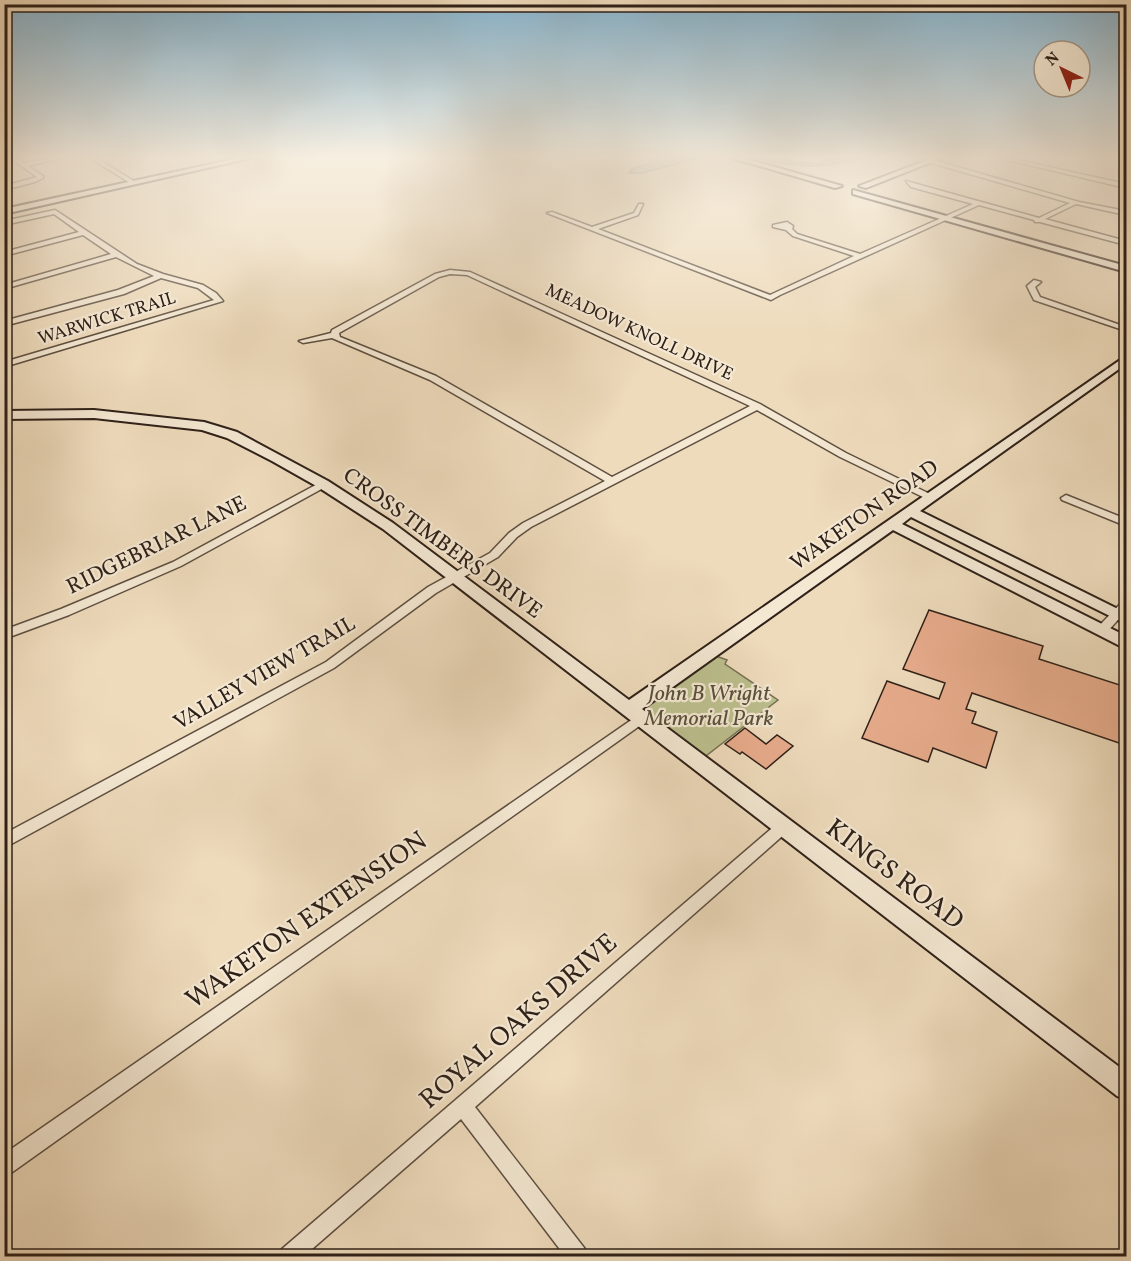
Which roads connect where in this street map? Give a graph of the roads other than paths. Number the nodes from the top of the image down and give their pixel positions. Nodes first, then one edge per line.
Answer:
1 (18, 217) edge
2 (32, 217) edge
3 (62, 217) edge
4 (560, 217) edge
5 (628, 217) edge
6 (942, 217) edge
7 (1022, 217) edge
8 (1046, 217) edge
9 (946, 218) junction
10 (22, 219) junction
11 (1037, 221) junction
12 (4, 223) edge
13 (593, 229) junction
14 (788, 229) dead end
15 (85, 232) junction
16 (1126, 243) edge
17 (4, 254) edge
18 (118, 254) junction
19 (860, 256) junction
20 (1126, 269) edge
21 (160, 276) junction
22 (1037, 282) dead end
23 (4, 287) edge
24 (4, 324) edge
25 (1126, 329) edge
26 (334, 335) junction
27 (303, 341) dead end
28 (1126, 360) edge
29 (4, 365) edge
30 (757, 406) junction
31 (4, 415) edge
32 (612, 481) junction
33 (322, 484) junction
34 (929, 496) junction
35 (1066, 498) dead end
36 (910, 511) junction
37 (892, 524) junction
38 (1126, 524) edge
39 (456, 577) junction
40 (1124, 613) edge
41 (1102, 630) junction
42 (4, 635) edge
43 (1126, 643) edge
44 (634, 714) junction
45 (783, 827) junction
46 (4, 842) edge
47 (1126, 1087) edge
48 (463, 1107) junction
49 (4, 1166) edge
50 (289, 1257) edge
51 (578, 1257) edge

1 - 10 street
2 - 10 street
3 - 15 street
4 - 13 street
5 - 13 street
6 - 9 street
7 - 11 street
8 - 11 street
9 - 19 street
9 - 20 street
10 - 12 street
11 - 16 street
13 - 19 street
14 - 19 street
15 - 17 street
15 - 18 street
18 - 21 street
18 - 23 street
21 - 24 street
21 - 29 street, WARWICK TRAIL
22 - 25 street
26 - 27 street, MEADOW KNOLL DRIVE
26 - 30 street, MEADOW KNOLL DRIVE
26 - 32 street
28 - 34 street, WAKETON ROAD
30 - 32 street, VALLEY VIEW TRAIL
30 - 34 street, MEADOW KNOLL DRIVE
31 - 33 street, CROSS TIMBERS DRIVE
32 - 39 street, VALLEY VIEW TRAIL
33 - 39 street, CROSS TIMBERS DRIVE
33 - 42 street, RIDGEBRIAR LANE
34 - 36 street, WAKETON ROAD
35 - 38 street
36 - 37 street, WAKETON ROAD
36 - 40 street
37 - 41 street
37 - 44 street, WAKETON ROAD
39 - 44 street, CROSS TIMBERS DRIVE
39 - 46 street, VALLEY VIEW TRAIL
40 - 41 street
41 - 43 street
44 - 45 street, KINGS ROAD
44 - 49 street, WAKETON EXTENSION
45 - 47 street, KINGS ROAD
45 - 48 street, ROYAL OAKS DRIVE
48 - 50 street, ROYAL OAKS DRIVE
48 - 51 street

